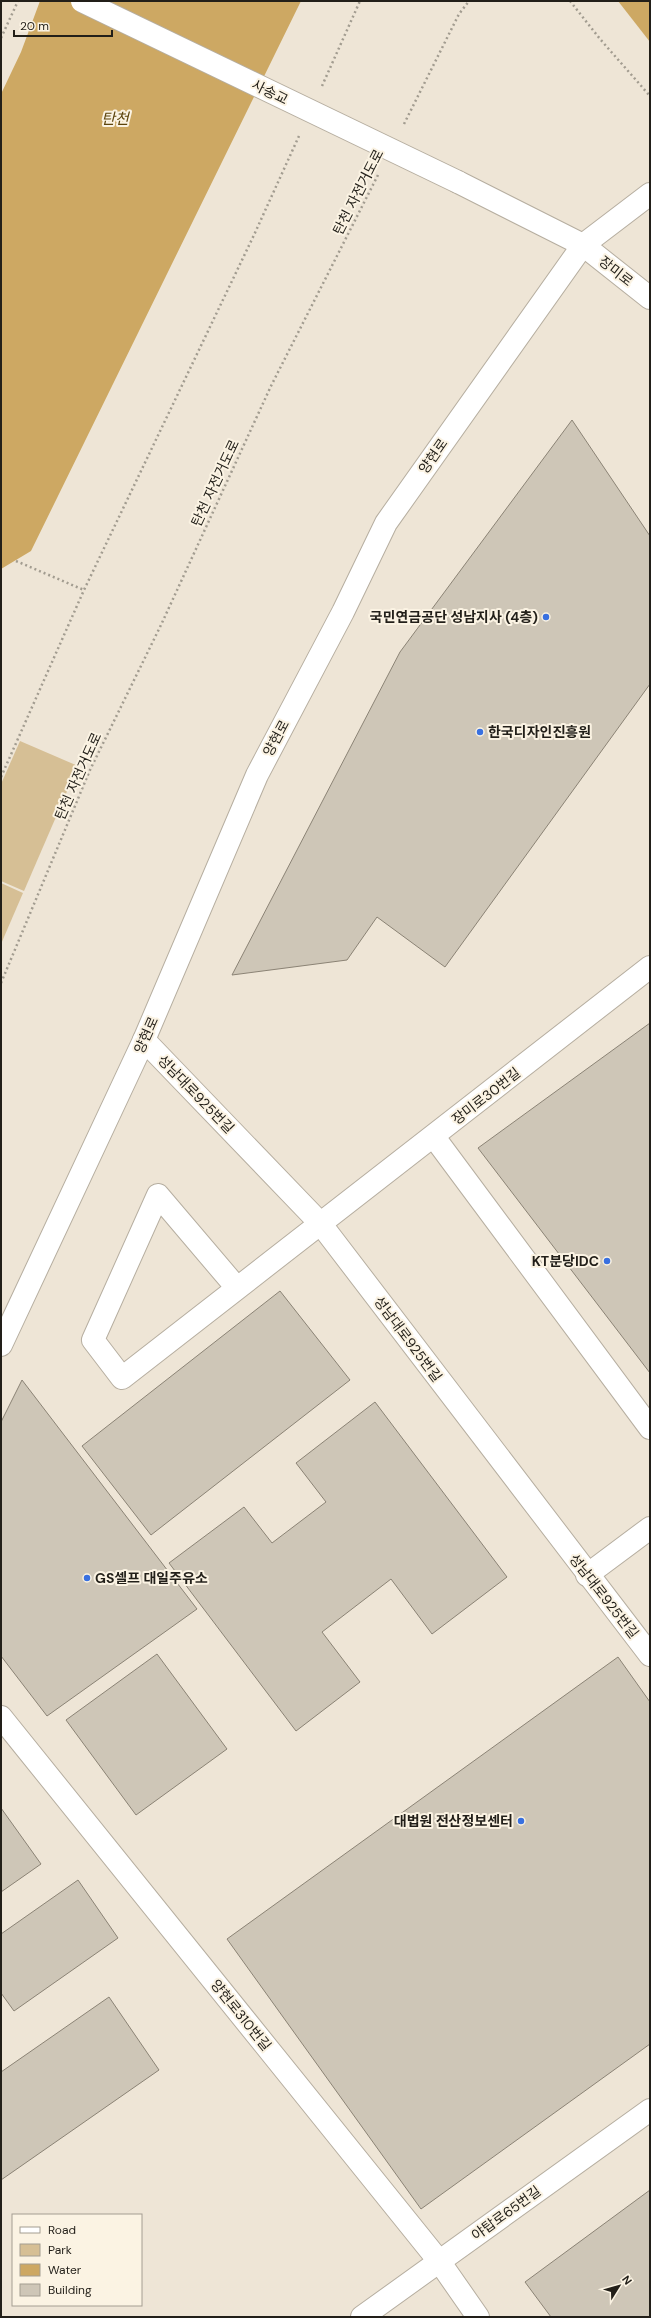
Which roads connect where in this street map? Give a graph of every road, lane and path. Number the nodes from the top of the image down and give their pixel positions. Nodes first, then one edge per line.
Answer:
1 (18, 1) edge
2 (82, 1) edge
3 (360, 1) edge
4 (469, 1) edge
5 (570, 1) edge
6 (1, 38) edge
7 (318, 93) dead end
8 (650, 96) edge
9 (402, 126) dead end
10 (302, 129) dead end
11 (382, 168) dead end
12 (650, 194) edge
13 (583, 245) junction
14 (650, 298) edge
15 (16, 561) dead end
16 (84, 590) junction
17 (1, 777) edge
18 (650, 967) edge
19 (1, 983) edge
20 (144, 1040) junction
21 (434, 1137) junction
22 (320, 1223) junction
23 (237, 1288) junction
24 (1, 1345) edge
25 (650, 1428) edge
26 (650, 1528) edge
27 (587, 1575) junction
28 (650, 1656) edge
29 (1, 1717) edge
30 (650, 2110) edge
31 (439, 2261) junction
32 (362, 2317) edge
33 (478, 2317) edge

1 - 6 path
2 - 13 street, 사송교, bridge
3 - 7 path
4 - 9 path
5 - 8 path
10 - 16 path
11 - 19 path, 탄천 자전거도로
12 - 13 street, 양현로
13 - 14 street, 장미로
13 - 20 street, 양현로
15 - 16 path
16 - 17 path
18 - 21 street, 장미로30번길
20 - 22 street, 성남대로925번길
20 - 24 street, 양현로
21 - 22 street, 장미로30번길
21 - 25 street
22 - 23 street, 장미로30번길
22 - 27 street, 성남대로925번길
23 - 23 street, 장미로30번길
26 - 27 street
27 - 28 street, 성남대로925번길
29 - 31 street, 양현로310번길
30 - 31 street, 야탑로65번길
31 - 32 street, 야탑로65번길
31 - 33 street, 양현로310번길

